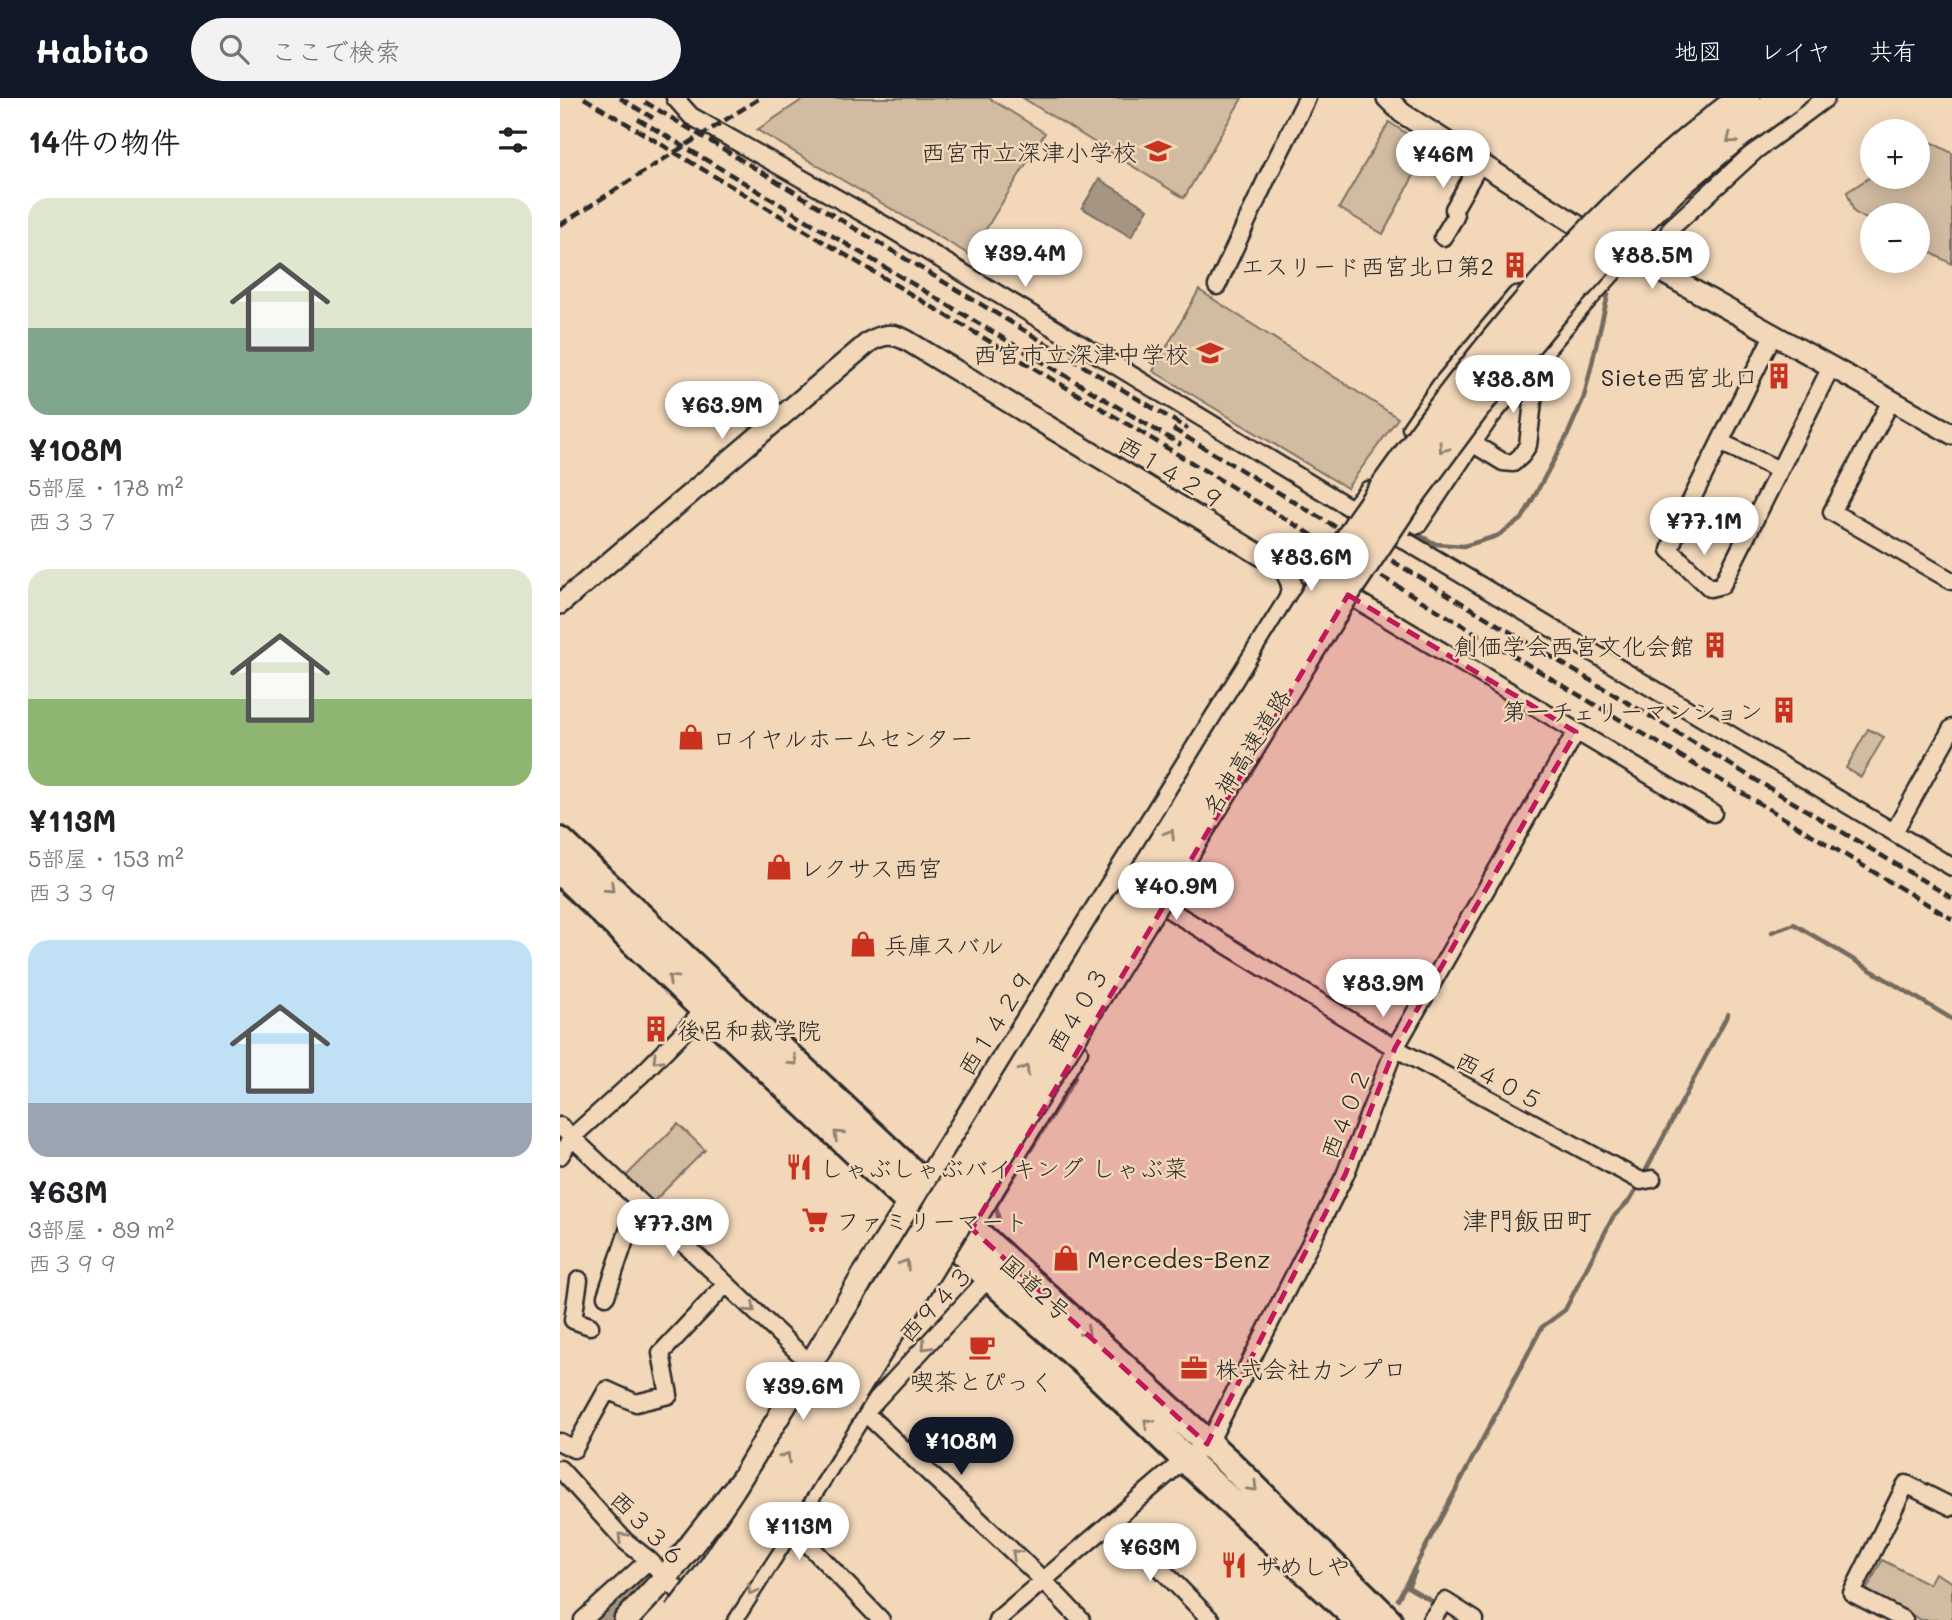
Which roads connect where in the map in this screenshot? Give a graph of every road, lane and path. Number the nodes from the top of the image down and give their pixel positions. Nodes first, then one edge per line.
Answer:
1 (674, 98) edge
2 (1307, 98) edge
3 (1387, 98) edge
4 (1745, 98) edge
5 (1786, 98) edge
6 (1826, 98) edge
7 (1480, 163) junction
8 (1580, 227) junction
9 (1443, 237) dead end
10 (1629, 255) junction
11 (1652, 268) junction
12 (1217, 286) dead end
13 (1773, 335) junction
14 (1538, 358) junction
15 (1831, 367) junction
16 (1891, 401) junction
17 (1950, 429) edge
18 (1720, 442) junction
19 (1472, 443) junction
20 (1779, 470) junction
21 (1366, 493) junction
22 (1413, 522) junction
23 (1952, 581) edge
24 (560, 604) edge
25 (1952, 728) edge
26 (1576, 732) junction
27 (1713, 813) dead end
28 (1894, 832) junction
29 (560, 841) edge
30 (1952, 867) edge
31 (560, 871) edge
32 (1115, 877) junction
33 (1164, 906) junction
34 (705, 1010) junction
35 (1395, 1048) junction
36 (566, 1132) edge
37 (560, 1156) edge
38 (1652, 1179) dead end
39 (918, 1193) junction
40 (644, 1206) junction
41 (972, 1229) junction
42 (997, 1268) junction
43 (579, 1280) dead end
44 (726, 1284) junction
45 (614, 1289) dead end
46 (567, 1308) edge
47 (590, 1326) dead end
48 (812, 1366) junction
49 (866, 1412) junction
50 (560, 1442) edge
51 (1206, 1444) junction
52 (1185, 1459) junction
53 (560, 1469) edge
54 (743, 1479) junction
55 (1952, 1507) edge
56 (1114, 1521) junction
57 (791, 1527) junction
58 (649, 1560) junction
59 (666, 1577) junction
60 (1045, 1581) junction
61 (697, 1618) edge
62 (583, 1620) edge
63 (626, 1620) edge
64 (734, 1620) edge
65 (881, 1620) edge
66 (997, 1620) edge
67 (1081, 1620) edge
68 (1211, 1620) edge
69 (1359, 1620) edge
70 (1388, 1620) edge
71 (1431, 1620) edge
72 (1475, 1620) edge
73 (1904, 1620) edge

1 - 21 street
2 - 12 street
3 - 7 street
61 -> 4 highway, 名神高速道路, bridge
5 -> 61 highway, 名神高速道路, bridge
6 - 11 street
7 - 8 street
7 - 9 street
8 - 10 street
8 - 21 street
10 - 11 street
10 - 14 street
11 - 13 street
13 - 15 street
13 - 18 street
14 - 19 street
14 - 19 street
15 - 16 street
15 - 20 street
16 - 17 street
16 - 23 street
18 - 20 street
18 - 20 street
19 - 22 street
21 - 22 street
22 - 28 street
24 - 32 street, 西１４２９
25 - 28 street
26 - 27 street
26 - 33 street, 西４０３
26 - 35 street, 西４０２
28 - 30 street
29 -> 39 highway, 国道2号
34 -> 31 highway, 国道2号
32 - 33 street, 西４０５
32 - 39 street, 西１４２９
33 - 35 street, 西４０５
33 - 41 street, 西４０３
34 -> 36 street
39 -> 34 highway, 国道2号
35 - 38 street, 西４０５
35 - 51 street, 西４０２
36 - 37 street
36 - 40 street
39 - 41 highway, 国道2号
39 - 42 highway, 国道2号
39 - 48 main road
40 - 44 street
40 - 45 street
41 - 42 highway, 国道2号
42 -> 49 street, 西９４３
42 -> 51 highway, 国道2号
52 -> 42 highway, 国道2号
43 - 46 street
44 -> 48 street
44 - 50 street
46 - 47 street
48 - 49 street
48 - 54 main road
49 - 57 street, 西９４３
60 -> 49 street
51 - 52 street
51 -> 70 highway, 国道2号
52 - 56 street
52 - 69 highway, 国道2号
58 -> 53 street, 西３３６
54 - 57 street
54 - 59 main road
55 - 73 street
56 - 60 street
56 - 68 street
57 -> 64 street, 西９４３
57 - 65 street
58 - 59 street, 西３３６
58 - 62 street
59 - 61 street, 西３３６
59 - 63 main road
60 - 66 street
60 - 67 street
71 - 72 street

